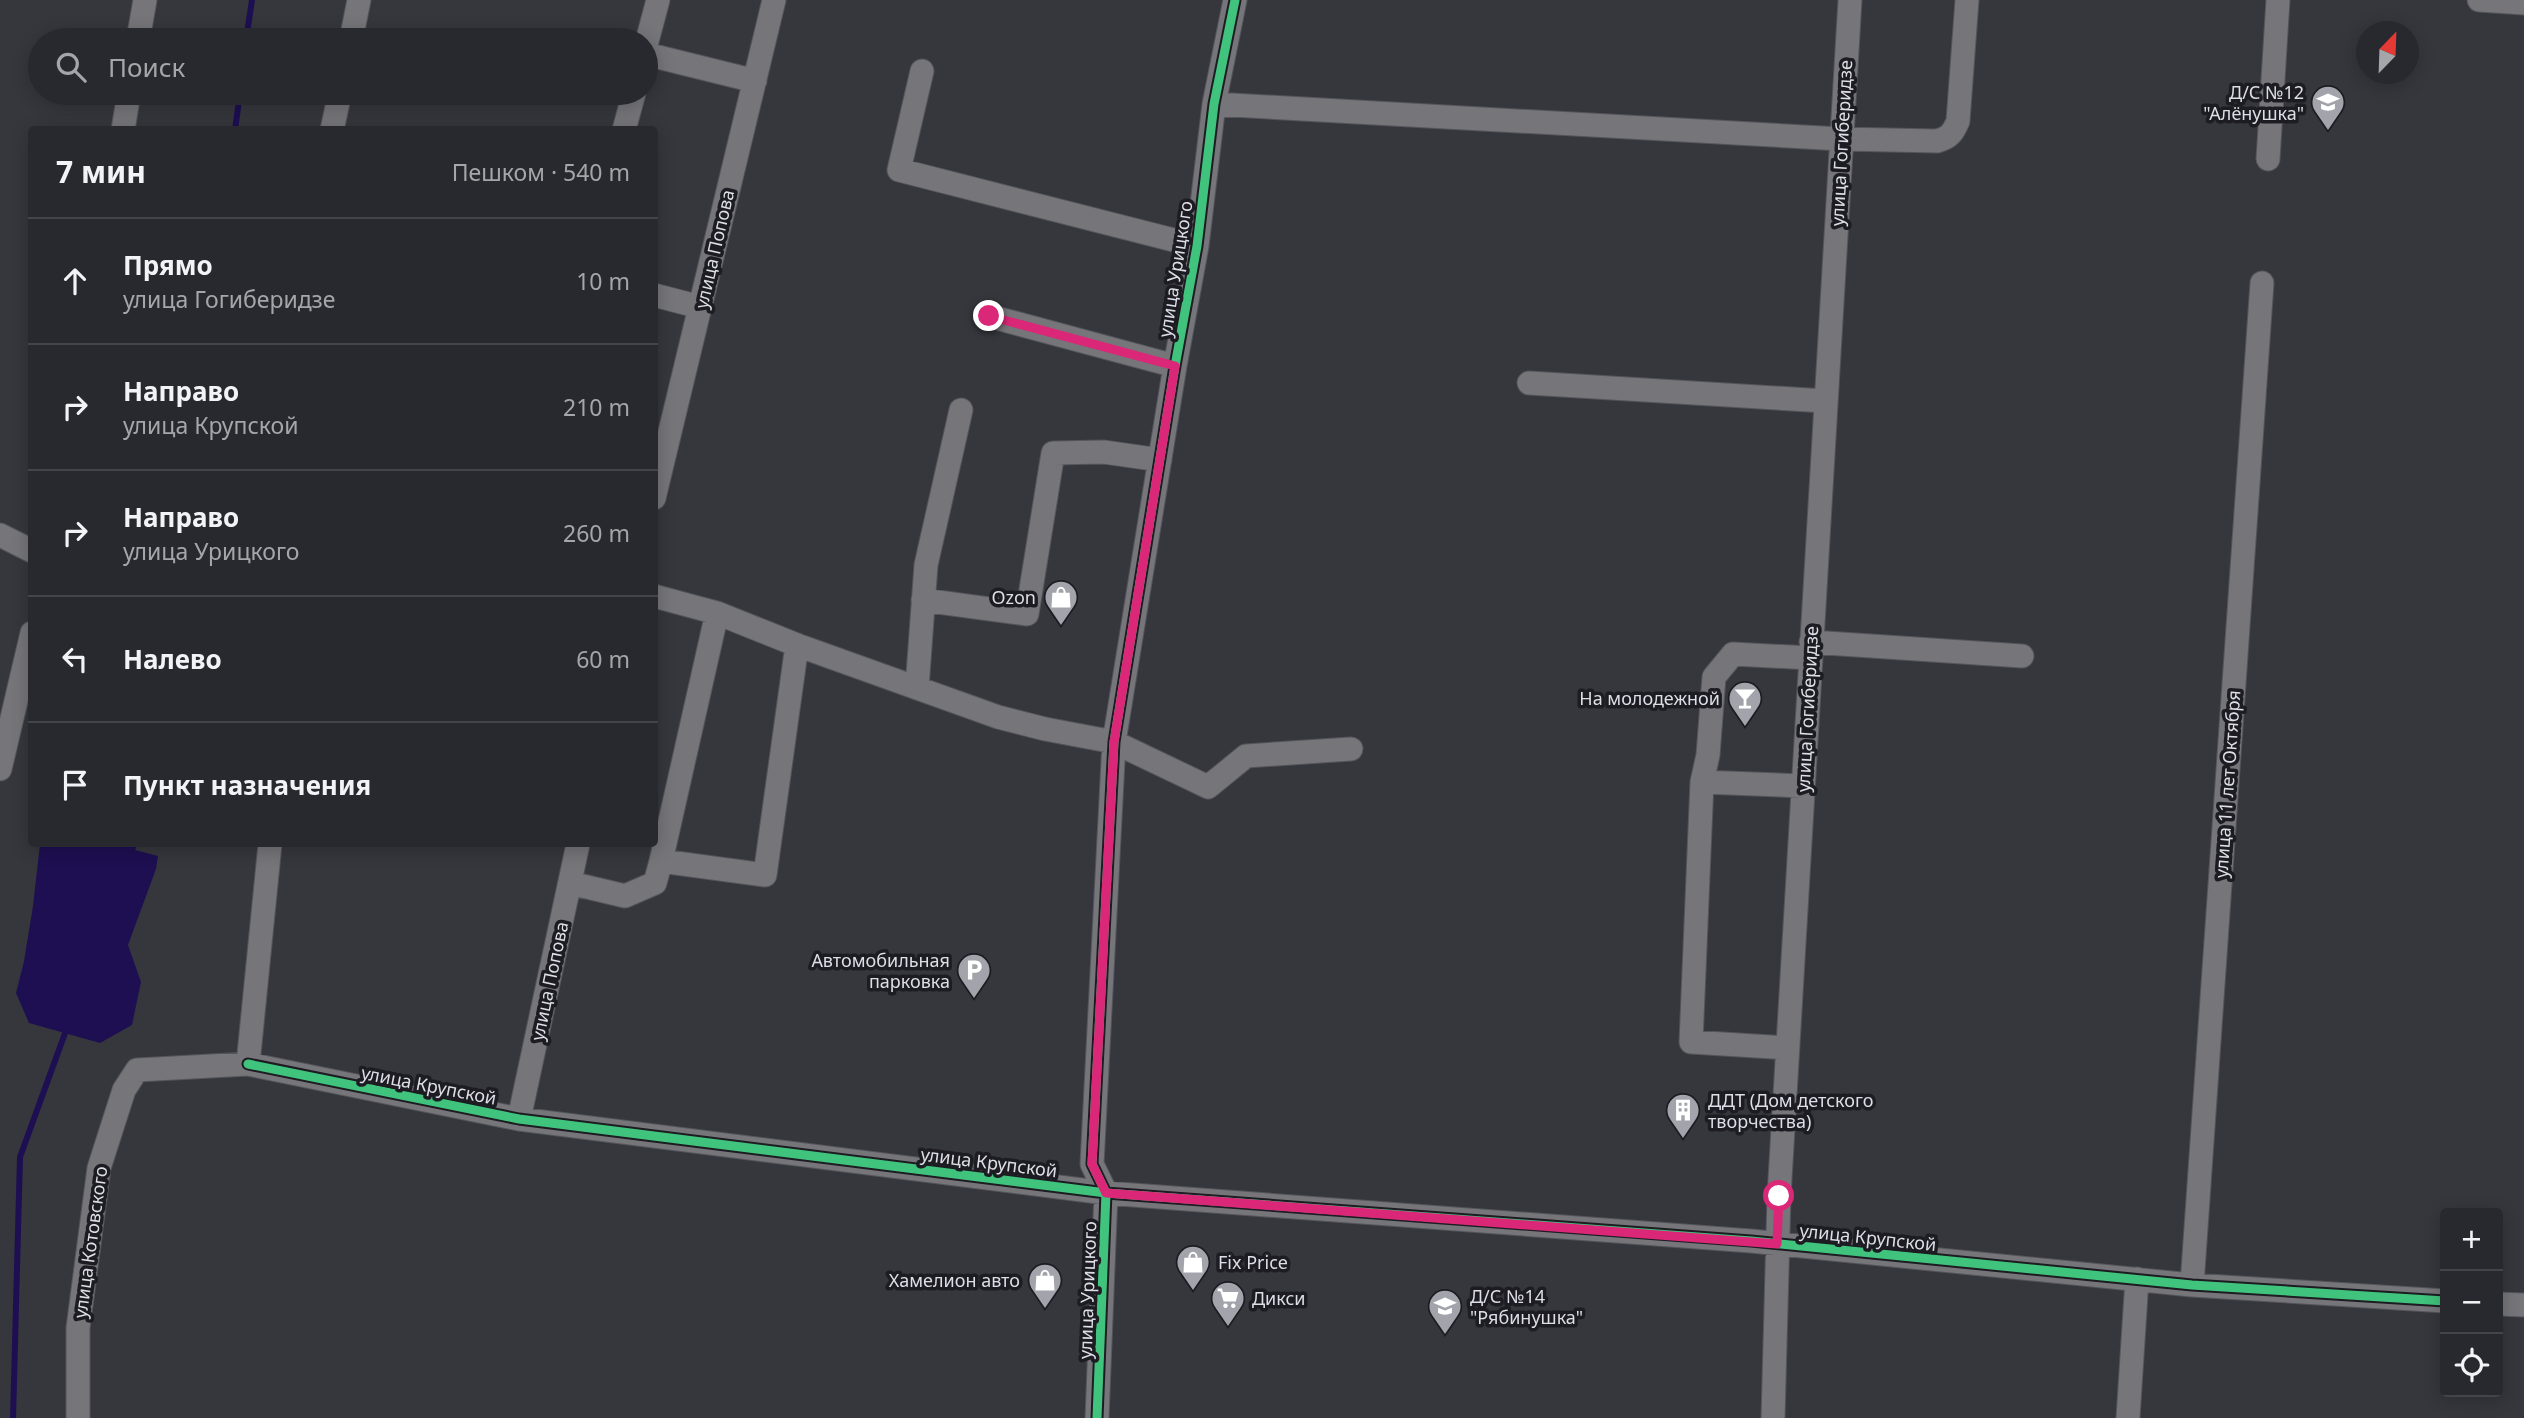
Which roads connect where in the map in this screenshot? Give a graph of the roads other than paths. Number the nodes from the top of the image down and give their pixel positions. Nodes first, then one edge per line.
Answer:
1 (145, 0) edge
2 (359, 0) edge
3 (657, 0) edge
4 (774, 0) edge
5 (1235, 0) edge
6 (1850, 0) edge
7 (1967, 0) edge
8 (2278, 0) edge
9 (2479, 0) edge
10 (2524, 4) edge
11 (140, 28) edge
12 (353, 28) edge
13 (650, 28) edge
14 (658, 57) edge
15 (922, 71) dead end
16 (755, 81) junction
17 (1214, 104) junction
18 (127, 105) edge
19 (337, 105) edge
20 (631, 105) edge
21 (124, 126) edge
22 (333, 126) edge
23 (625, 126) edge
24 (1841, 139) junction
25 (2268, 159) dead end
26 (1197, 246) junction
27 (2262, 283) dead end
28 (658, 296) edge
29 (701, 307) junction
30 (989, 316) dead end
31 (1175, 366) junction
32 (1529, 383) dead end
33 (1825, 401) junction
34 (961, 410) dead end
35 (1160, 460) junction
36 (658, 482) edge
37 (0, 535) edge
38 (28, 549) edge
39 (658, 597) edge
40 (923, 600) junction
41 (717, 613) junction
42 (797, 645) junction
43 (28, 650) edge
44 (1810, 650) junction
45 (2022, 656) dead end
46 (917, 688) junction
47 (1114, 742) junction
48 (1351, 749) dead end
49 (0, 769) edge
50 (1702, 782) junction
51 (1802, 786) junction
52 (270, 847) edge
53 (577, 847) edge
54 (661, 861) junction
55 (570, 883) junction
56 (1787, 1048) junction
57 (247, 1064) junction
58 (519, 1119) junction
59 (1106, 1193) junction
60 (1777, 1244) junction
61 (2137, 1279) junction
62 (2192, 1285) junction
63 (2440, 1300) edge
64 (2503, 1304) edge
65 (2524, 1305) edge
66 (78, 1418) edge
67 (1097, 1418) edge
68 (1773, 1418) edge
69 (2128, 1418) edge

1 - 11 street
2 - 12 street
3 - 13 street
4 - 16 street, улица Попова
5 - 17 street, улица Урицкого
6 - 24 street, улица Гогиберидзе
7 - 24 street
8 - 25 street
9 - 10 street
14 - 16 street
15 - 26 street
16 - 29 street, улица Попова
17 - 24 street
17 - 26 street, улица Урицкого
18 - 21 street
19 - 22 street
20 - 23 street
24 - 33 street, улица Гогиберидзе
26 - 31 street, улица Урицкого
27 - 62 street, улица 11 лет Октября
28 - 29 street
29 - 36 street, улица Попова
30 - 31 street
31 - 35 street, улица Урицкого
32 - 33 street
33 - 44 street, улица Гогиберидзе
34 - 40 street
35 - 40 street
35 - 47 street, улица Урицкого
37 - 38 street
39 - 41 street
40 - 46 street
41 - 42 street
41 - 54 street
42 - 46 street
42 - 54 street
43 - 49 street
44 - 45 street
44 - 50 street
44 - 51 street, улица Гогиберидзе
46 - 47 street
47 - 48 street
47 - 59 street, улица Урицкого
50 - 51 street
50 - 56 street
51 - 56 street, улица Гогиберидзе
52 - 57 street
53 - 55 street, улица Попова
54 - 55 street
55 - 58 street, улица Попова
56 - 60 street, улица Гогиберидзе
57 - 58 street, улица Крупской
57 - 66 street, улица Котовского
58 - 59 street, улица Крупской
59 - 60 street, улица Крупской
59 - 67 street, улица Урицкого
60 - 61 street, улица Крупской
60 - 68 street, улица Гогиберидзе
61 - 62 street, улица Крупской
61 - 69 street
62 - 63 street, улица Крупской
64 - 65 street

